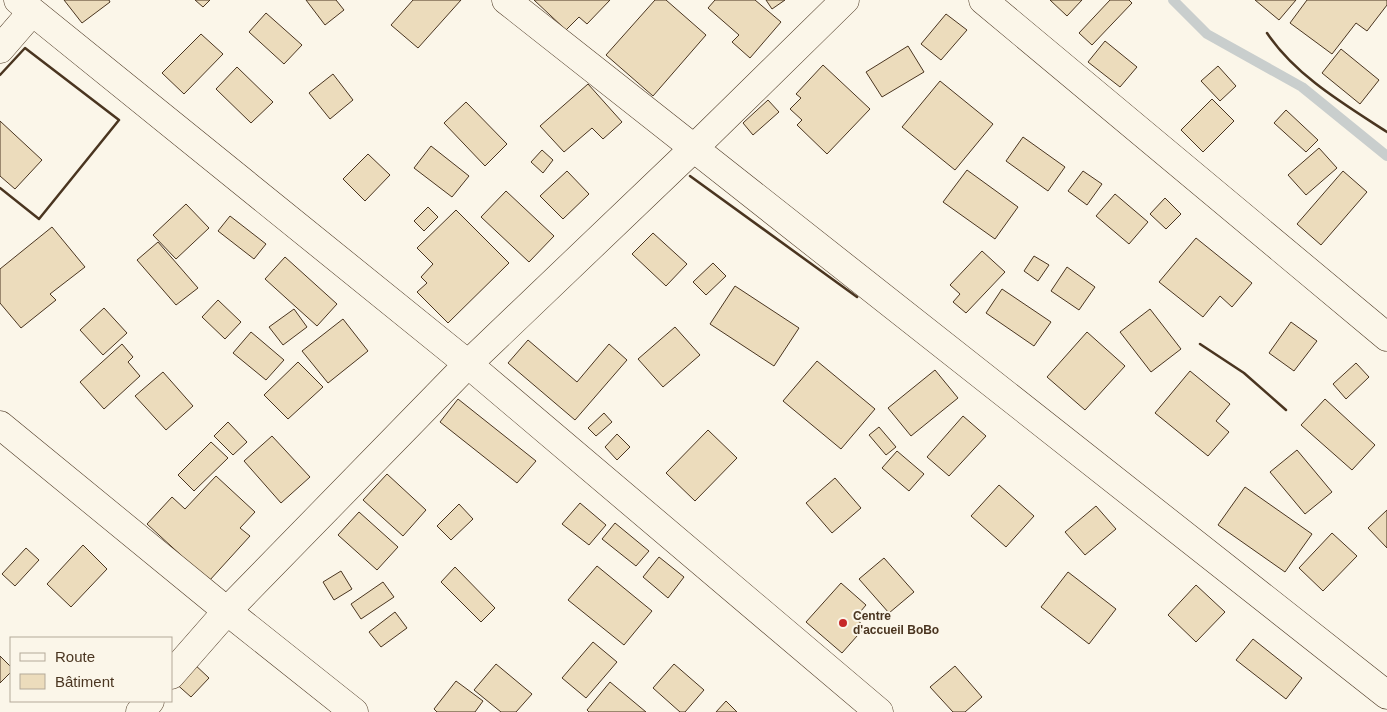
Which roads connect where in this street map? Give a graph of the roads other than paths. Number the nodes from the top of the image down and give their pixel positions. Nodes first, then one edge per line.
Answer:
1 (506, 0) edge
2 (845, 0) edge
3 (982, 0) edge
4 (25, 6) edge
5 (0, 49) edge
6 (694, 148) junction
7 (1387, 337) edge
8 (468, 364) junction
9 (0, 424) edge
10 (227, 610) junction
11 (172, 674) edge
12 (1387, 695) edge
13 (149, 702) edge
14 (140, 712) edge
15 (354, 712) edge
16 (879, 712) edge

1 - 6 street
2 - 6 street
3 - 7 street
4 - 5 street
4 - 8 street
6 - 8 street
6 - 12 street
8 - 10 street
8 - 16 street
9 - 10 street
10 - 11 street
10 - 15 street
13 - 14 street

